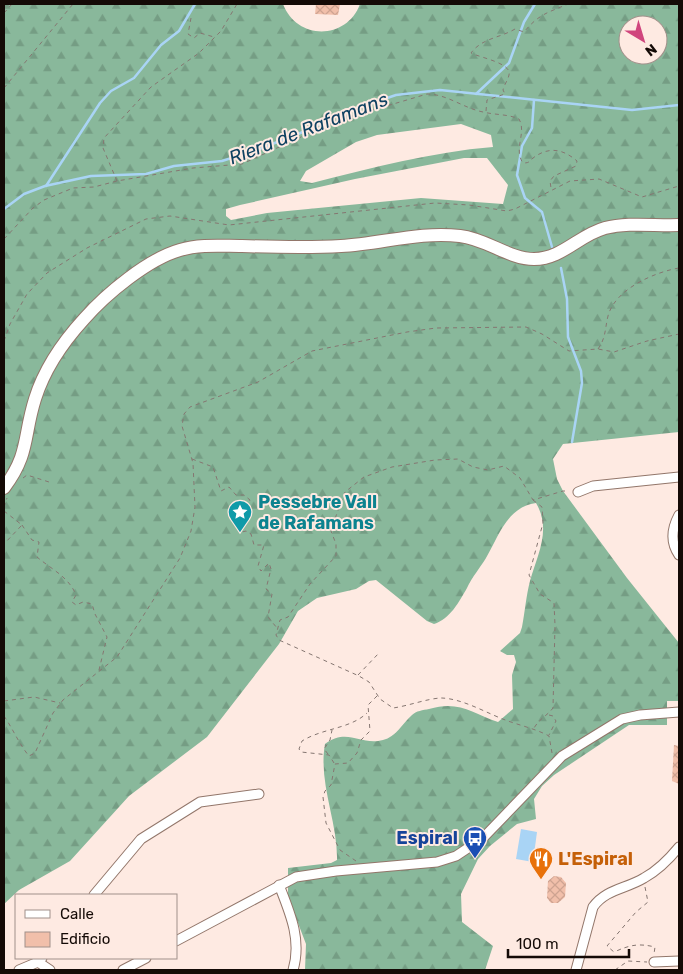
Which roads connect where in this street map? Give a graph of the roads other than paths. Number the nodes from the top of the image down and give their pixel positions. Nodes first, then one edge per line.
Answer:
1 (679, 225) edge
2 (679, 477) edge
3 (6, 492) edge
4 (578, 492) road end
5 (679, 514) edge
6 (679, 555) edge
7 (679, 712) edge
8 (259, 794) dead end
9 (679, 846) edge
10 (278, 885) junction
11 (95, 894) edge
12 (178, 940) edge
13 (144, 959) edge
14 (40, 960) edge
15 (679, 961) edge
16 (653, 962) road end
17 (19, 970) edge
18 (50, 970) edge
19 (123, 970) edge
20 (293, 970) edge
21 (576, 970) edge

1 - 3 main road
2 - 4 street
5 - 6 street
7 - 10 street
8 - 11 street
9 - 21 street
10 - 12 street
10 - 20 street
13 - 19 street
14 - 17 street
14 - 18 street
15 - 16 street

